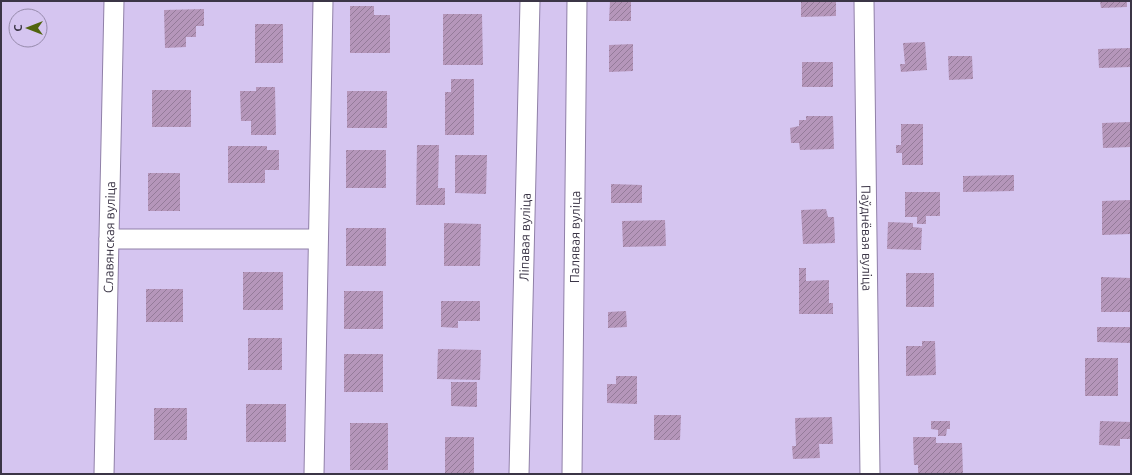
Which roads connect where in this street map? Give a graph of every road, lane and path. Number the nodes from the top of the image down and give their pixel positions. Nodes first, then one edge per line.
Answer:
1 (114, 1) edge
2 (323, 1) edge
3 (530, 1) edge
4 (577, 1) edge
5 (864, 1) edge
6 (109, 239) junction
7 (318, 239) junction
8 (104, 474) edge
9 (314, 474) edge
10 (519, 474) edge
11 (572, 474) edge
12 (870, 474) edge

1 - 6 street, Славянская вуліца
2 - 7 street
3 - 10 street, Ліпавая вуліца
4 - 11 street, Палявая вуліца
5 - 12 street, Паўднёвая вуліца
6 - 7 street
6 - 8 street, Славянская вуліца
7 - 9 street

